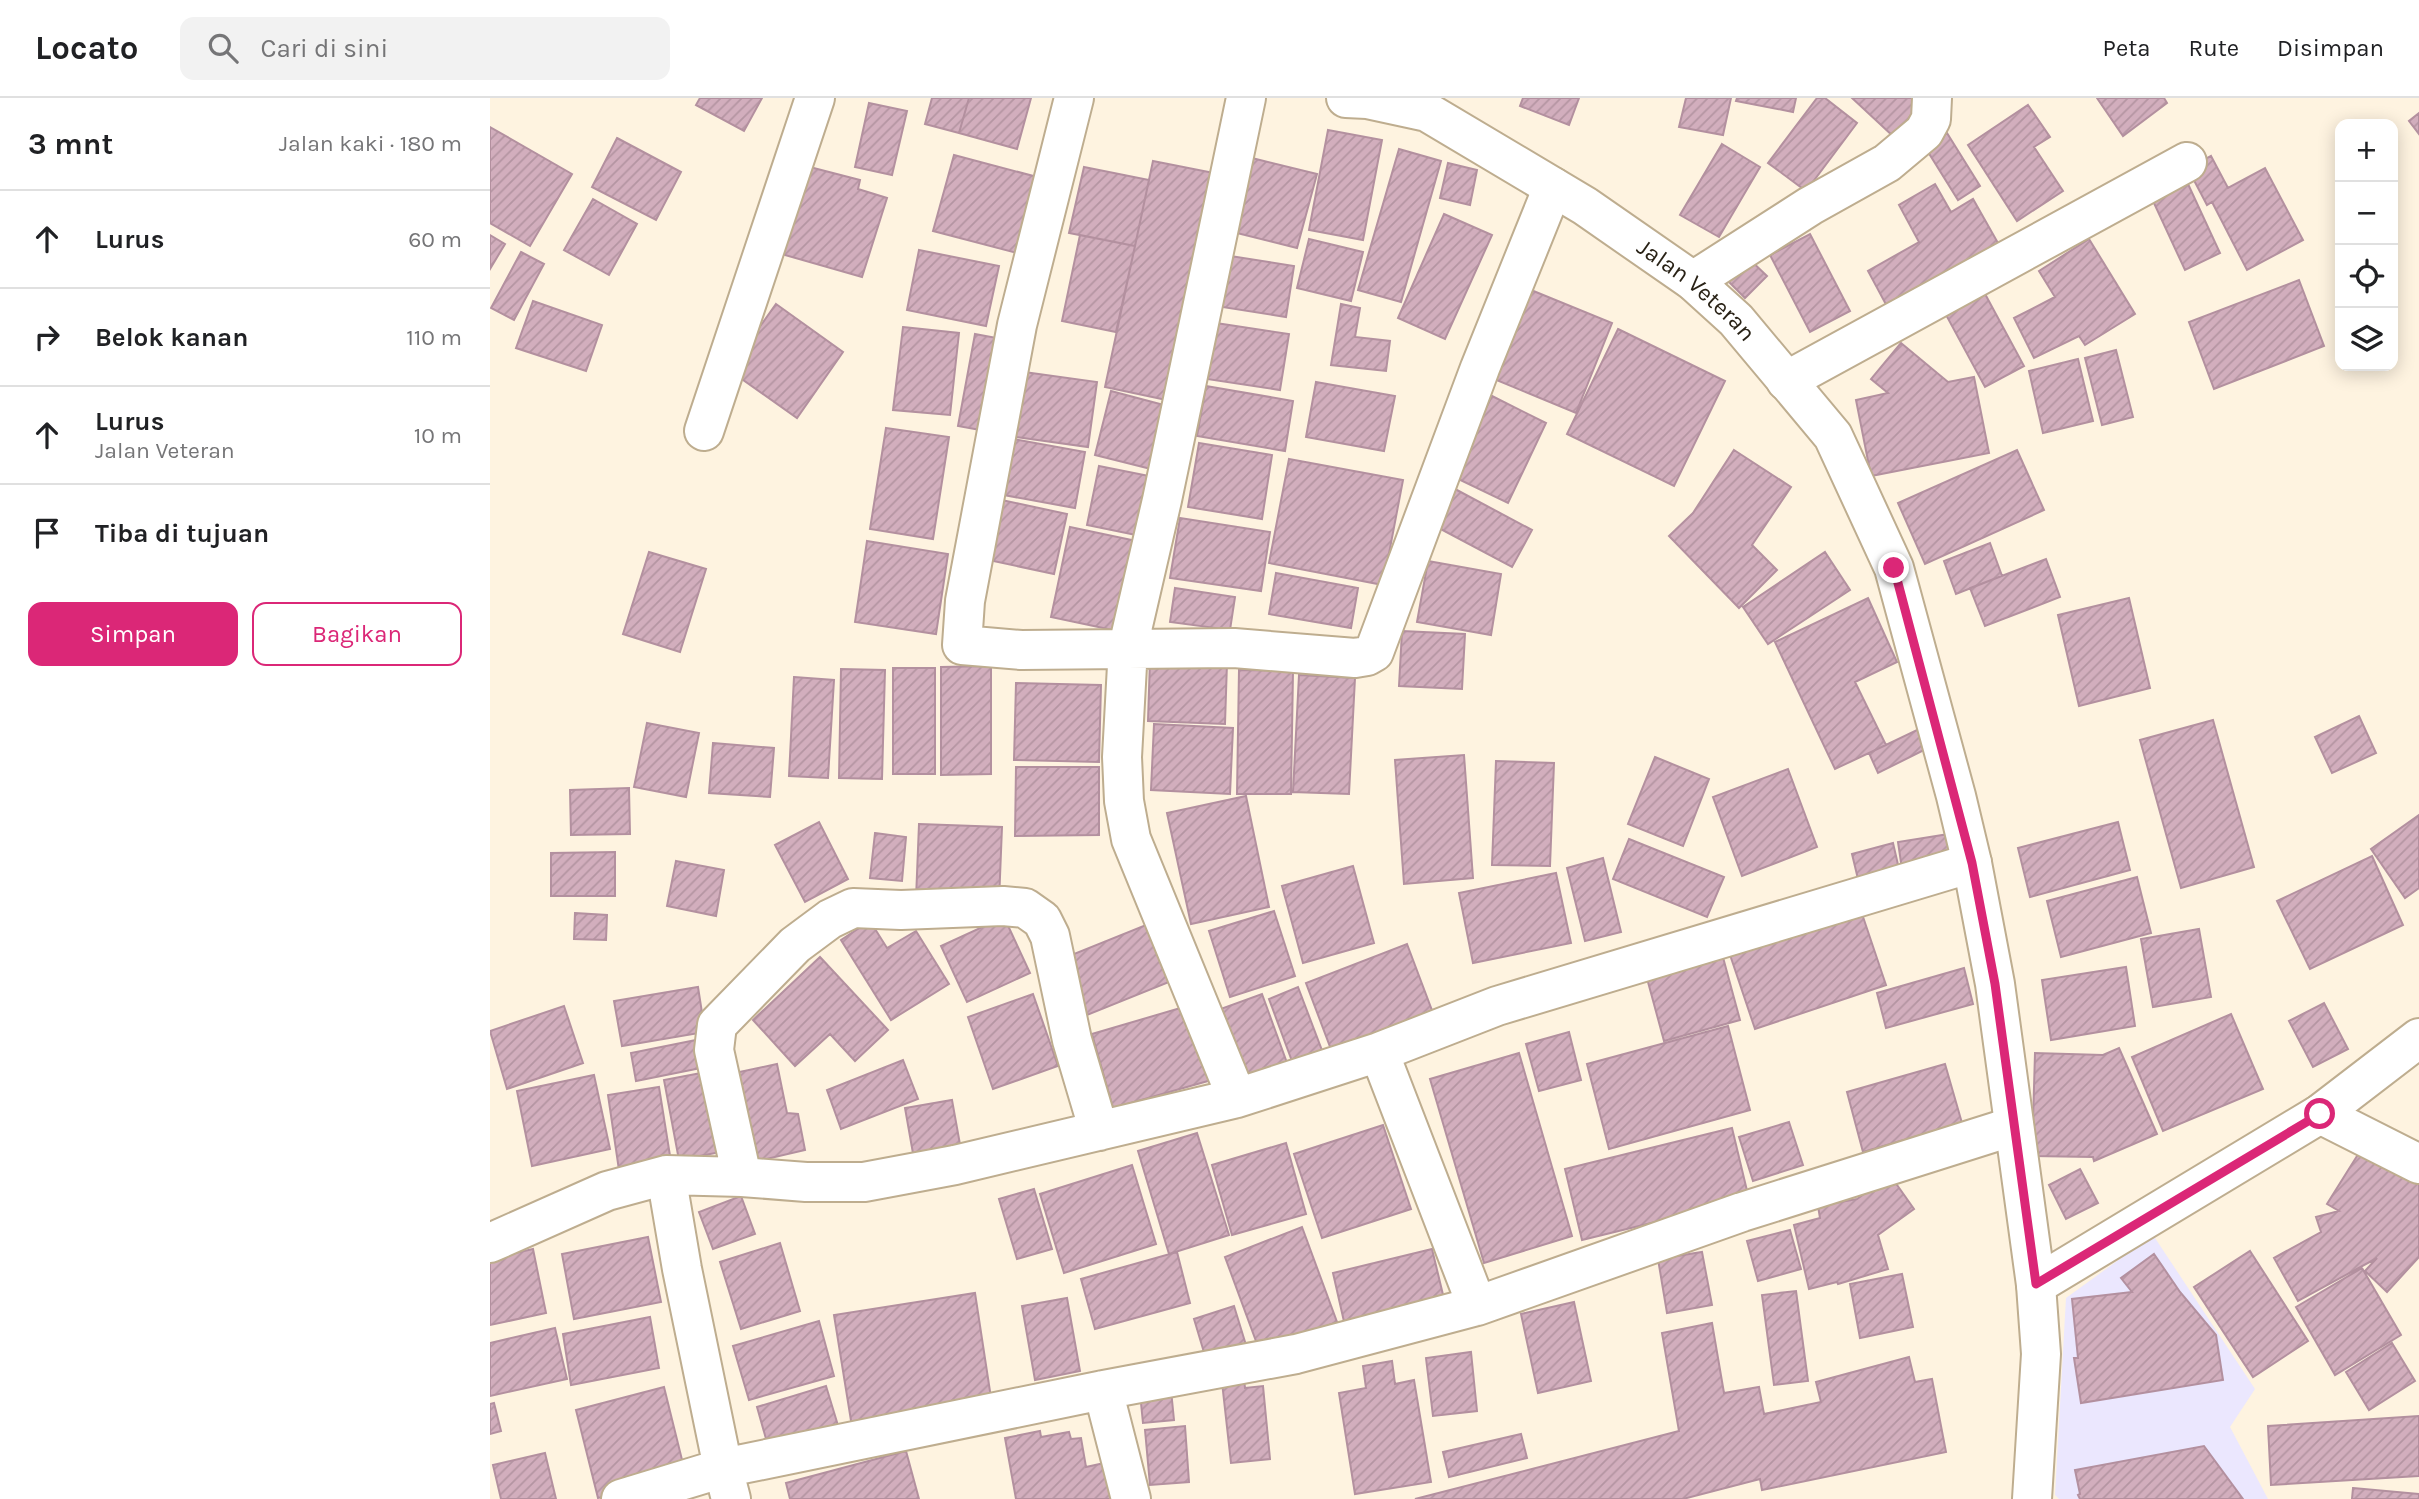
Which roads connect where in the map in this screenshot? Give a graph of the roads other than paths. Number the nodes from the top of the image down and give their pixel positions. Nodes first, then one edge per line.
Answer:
1 (815, 98) edge
2 (1074, 98) edge
3 (1246, 98) edge
4 (1346, 98) edge
5 (1933, 98) edge
6 (2187, 162) dead end
7 (1553, 187) junction
8 (1693, 281) junction
9 (1787, 380) junction
10 (704, 431) dead end
11 (1128, 648) junction
12 (1972, 863) junction
13 (2419, 1038) edge
14 (1379, 1052) junction
15 (1237, 1098) junction
16 (2320, 1114) junction
17 (2014, 1126) junction
18 (1099, 1131) junction
19 (2419, 1164) edge
20 (666, 1175) junction
21 (742, 1177) junction
22 (492, 1236) edge
23 (2036, 1284) junction
24 (1477, 1306) junction
25 (1103, 1390) junction
26 (727, 1483) edge
27 (621, 1499) edge
28 (1131, 1499) edge
29 (2032, 1499) edge

1 - 10 street
2 - 11 street
3 - 11 street
4 - 7 street, Jalan Veteran
5 - 8 street
6 - 9 street
7 - 8 street, Jalan Veteran
7 - 11 street
8 - 9 street, Jalan Veteran
9 - 12 street, Jalan Veteran
11 - 15 street
12 - 14 street
12 - 17 street, Jalan Veteran
13 - 16 street
14 - 15 street
14 - 24 street
15 - 18 street
16 - 19 street
16 - 23 street
17 - 23 street, Jalan Veteran
17 - 24 street
18 - 21 street
18 - 21 street
20 - 21 street
20 - 22 street
20 - 26 street
23 - 29 street, Jalan Veteran
24 - 25 street
25 - 26 street
25 - 28 street
26 - 27 street

